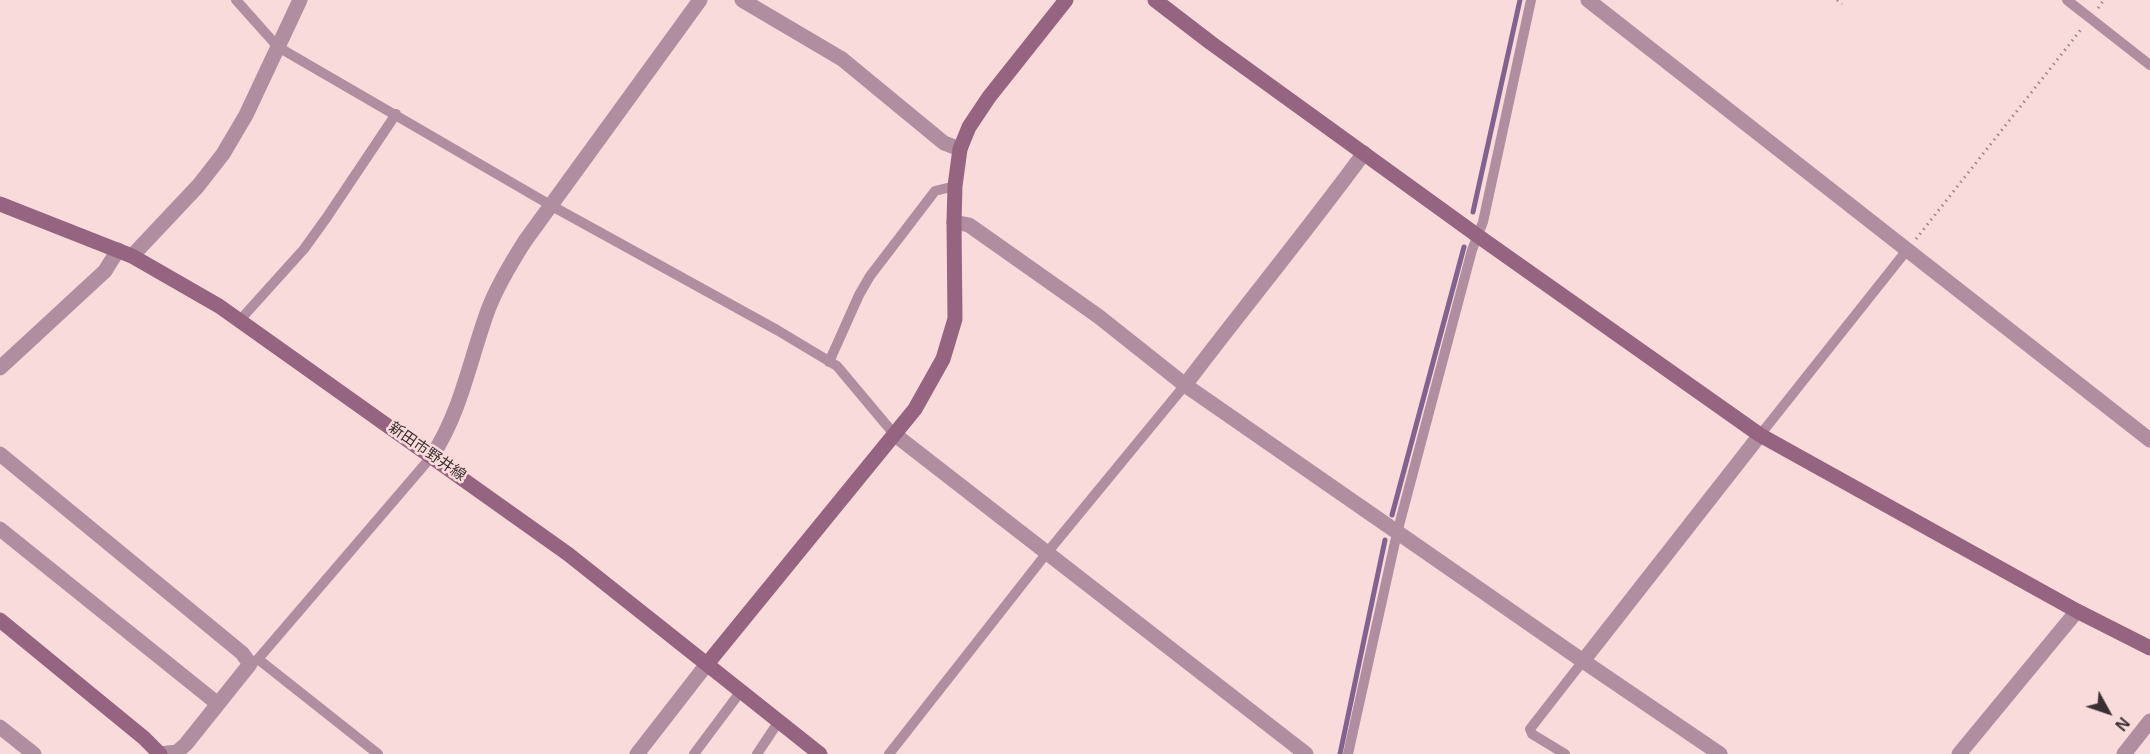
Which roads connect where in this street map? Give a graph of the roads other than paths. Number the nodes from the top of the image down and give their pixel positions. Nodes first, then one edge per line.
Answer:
1 (236, 0) edge
2 (300, 0) edge
3 (700, 0) edge
4 (742, 0) edge
5 (1066, 0) edge
6 (1155, 0) edge
7 (1532, 0) edge
8 (1588, 0) edge
9 (2067, 0) edge
10 (278, 47) junction
11 (2150, 65) edge
12 (396, 114) junction
13 (960, 149) junction
14 (1364, 153) junction
15 (955, 186) junction
16 (0, 204) edge
17 (552, 206) junction
18 (954, 222) junction
19 (1478, 236) junction
20 (1907, 250) junction
21 (125, 253) junction
22 (240, 320) junction
23 (829, 362) junction
24 (0, 368) edge
25 (1185, 385) junction
26 (894, 434) junction
27 (1760, 435) junction
28 (2150, 440) edge
29 (0, 454) edge
30 (432, 456) junction
31 (0, 529) edge
32 (1397, 533) junction
33 (1046, 554) junction
34 (2077, 611) junction
35 (0, 620) edge
36 (2150, 648) edge
37 (254, 661) junction
38 (1583, 661) junction
39 (706, 664) junction
40 (741, 692) junction
41 (218, 705) junction
42 (779, 721) junction
43 (0, 727) edge
44 (2147, 730) edge
45 (34, 754) edge
46 (160, 754) edge
47 (378, 754) edge
48 (637, 754) edge
49 (694, 754) edge
50 (757, 754) edge
51 (820, 754) edge
52 (889, 754) edge
53 (1306, 754) edge
54 (1348, 754) edge
55 (1565, 754) edge
56 (1720, 754) edge
57 (1959, 754) edge
58 (2124, 754) edge

1 - 10 lane
2 - 10 street
3 - 17 street
4 - 13 street
5 - 13 street
6 - 14 street
7 - 19 lane
8 - 20 street
9 - 11 lane
10 - 12 lane
10 - 21 street
12 - 17 lane
12 - 22 lane
13 - 15 street
14 - 19 street
14 - 25 street
15 - 18 street
15 - 23 lane
16 - 21 street, 新田市野井線
17 - 23 lane
17 - 30 street
18 - 25 street
18 - 26 street
19 - 27 street
19 - 32 lane
20 - 27 lane
20 - 28 street
21 - 22 street, 新田市野井線
21 - 24 street
22 - 30 street, 新田市野井線
23 - 26 lane
25 - 32 street
25 - 33 lane
26 - 33 street
26 - 39 street
27 - 34 street
27 - 38 street
29 - 37 street
30 - 37 lane
30 - 39 street, 新田市野井線
31 - 41 street
32 - 38 street
32 - 54 lane
33 - 52 lane
33 - 53 street
34 - 36 street
34 - 57 street
35 - 46 street
37 - 41 street
37 - 47 lane
38 - 55 lane
38 - 56 street
39 - 40 street, 新田市野井線
39 - 48 street
40 - 42 street, 新田市野井線
40 - 49 lane
41 - 46 street
42 - 50 lane
42 - 51 street, 新田市野井線
43 - 45 street
44 - 58 street

